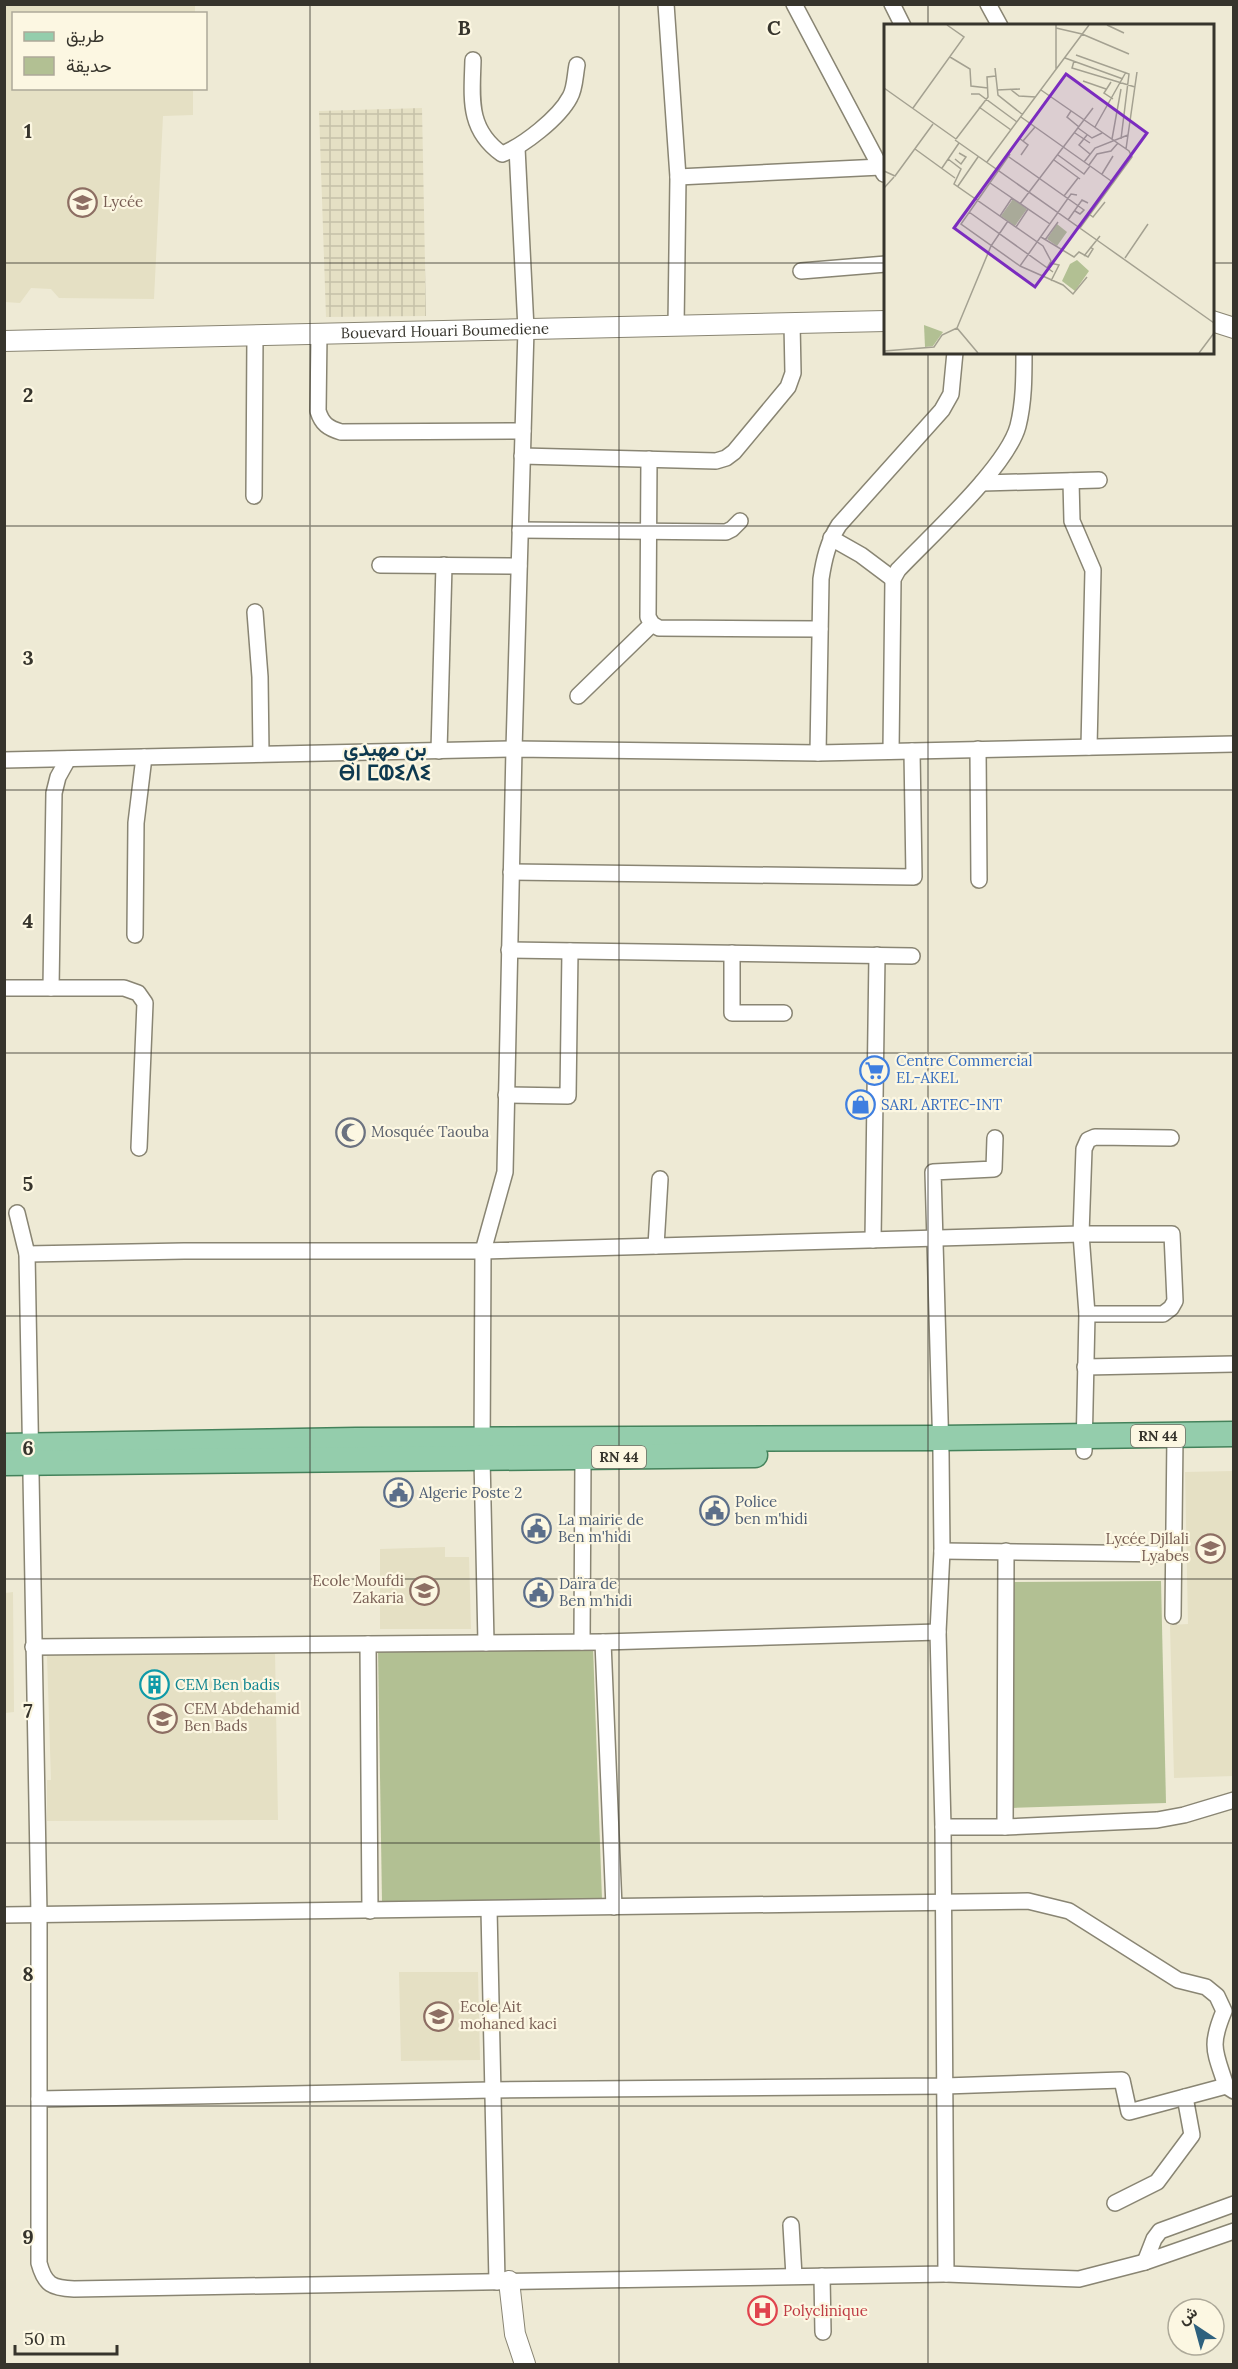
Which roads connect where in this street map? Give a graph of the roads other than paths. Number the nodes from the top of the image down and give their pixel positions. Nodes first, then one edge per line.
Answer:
1 (666, 4) edge
2 (794, 4) edge
3 (892, 4) edge
4 (988, 4) edge
5 (902, 24) edge
6 (999, 24) edge
7 (473, 60) dead end
8 (577, 65) dead end
9 (517, 148) junction
10 (883, 172) edge
11 (678, 177) junction
12 (884, 264) edge
13 (801, 271) dead end
14 (884, 321) edge
15 (1214, 322) edge
16 (792, 323) junction
17 (676, 326) junction
18 (1233, 328) edge
19 (526, 329) junction
20 (319, 334) junction
21 (255, 335) junction
22 (4, 341) edge
23 (955, 354) edge
24 (1024, 354) edge
25 (523, 431) junction
26 (522, 456) junction
27 (649, 459) junction
28 (1099, 480) dead end
29 (1071, 481) junction
30 (982, 483) junction
31 (254, 496) dead end
32 (740, 521) dead end
33 (520, 530) junction
34 (649, 530) junction
35 (831, 538) junction
36 (380, 565) dead end
37 (444, 565) junction
38 (519, 566) junction
39 (892, 579) junction
40 (255, 612) dead end
41 (652, 624) junction
42 (820, 629) junction
43 (578, 696) dead end
44 (1233, 744) edge
45 (1089, 747) junction
46 (514, 749) junction
47 (978, 749) junction
48 (439, 751) junction
49 (891, 751) junction
50 (912, 751) junction
51 (818, 753) junction
52 (261, 754) junction
53 (144, 757) junction
54 (68, 759) junction
55 (4, 760) edge
56 (511, 872) junction
57 (979, 880) dead end
58 (135, 935) dead end
59 (509, 950) junction
60 (570, 951) junction
61 (732, 953) junction
62 (877, 955) junction
63 (912, 956) dead end
64 (4, 988) edge
65 (51, 988) junction
66 (784, 1013) dead end
67 (506, 1095) junction
68 (995, 1138) dead end
69 (1171, 1138) dead end
70 (139, 1148) dead end
71 (660, 1179) dead end
72 (17, 1213) dead end
73 (1081, 1234) junction
74 (934, 1238) junction
75 (873, 1240) junction
76 (656, 1246) junction
77 (483, 1251) junction
78 (27, 1254) junction
79 (1087, 1314) junction
80 (1233, 1364) edge
81 (1085, 1367) junction
82 (1233, 1434) edge
83 (1175, 1443) junction
84 (1083, 1444) junction
85 (941, 1445) junction
86 (4, 1446) edge
87 (482, 1449) junction
88 (1233, 1449) edge
89 (30, 1454) junction
90 (583, 1457) junction
91 (4, 1463) edge
92 (942, 1551) junction
93 (1006, 1551) junction
94 (1174, 1554) junction
95 (1173, 1616) dead end
96 (938, 1632) junction
97 (582, 1642) junction
98 (603, 1642) junction
99 (486, 1643) junction
100 (368, 1644) junction
101 (33, 1647) junction
102 (1233, 1800) edge
103 (943, 1827) junction
104 (1005, 1827) junction
105 (944, 1903) junction
106 (614, 1907) junction
107 (489, 1909) junction
108 (370, 1911) junction
109 (4, 1915) edge
110 (39, 1915) junction
111 (1227, 2020) edge
112 (945, 2086) junction
113 (1230, 2088) edge
114 (491, 2090) junction
115 (1185, 2097) junction
116 (39, 2099) junction
117 (1115, 2203) dead end
118 (1233, 2204) edge
119 (791, 2225) dead end
120 (1233, 2231) edge
121 (1145, 2262) junction
122 (946, 2274) junction
123 (794, 2276) junction
124 (822, 2276) junction
125 (503, 2281) junction
126 (823, 2332) dead end
127 (525, 2364) edge

1 - 11 street
2 - 10 street
3 - 5 street
4 - 6 street
7 - 9 street
8 - 9 street
9 - 19 street
10 - 11 street
11 - 17 street
12 - 13 street
14 - 16 street, Bouevard Houari Boumediene
15 - 18 street
16 - 17 street, Bouevard Houari Boumediene
16 - 27 street
17 - 19 street, Bouevard Houari Boumediene
19 - 20 street, Bouevard Houari Boumediene
19 - 25 street
20 - 21 street, Bouevard Houari Boumediene
20 - 25 street
21 - 22 street, Bouevard Houari Boumediene
21 - 31 street
23 - 35 street
24 - 30 street
25 - 26 street
26 - 27 street
26 - 33 street
27 - 34 street
28 - 29 street
29 - 30 street
29 - 45 street
30 - 39 street
32 - 34 street
33 - 34 street
33 - 38 street
34 - 41 street
35 - 39 street
35 - 42 street
36 - 37 street
37 - 38 street
37 - 48 street
38 - 46 street
39 - 49 street
40 - 52 street
41 - 42 street
41 - 43 street
42 - 51 street
44 - 45 street
45 - 47 street
46 - 48 street
46 - 51 street
46 - 56 street
47 - 50 street
47 - 57 street
48 - 52 street
49 - 50 street
49 - 51 street
50 - 56 street
52 - 53 street
53 - 54 street
53 - 58 street
54 - 55 street
54 - 65 street
56 - 59 street
59 - 60 street
59 - 67 street
60 - 61 street
60 - 67 street
61 - 62 street
61 - 66 street
62 - 63 street
62 - 75 street
64 - 65 street
65 - 70 street
67 - 77 street
68 - 74 street
69 - 73 street
71 - 76 street
72 - 78 street
73 - 74 street
73 - 79 street
73 - 79 street
74 - 75 street
74 - 85 street
75 - 76 street
76 - 77 street
77 - 78 street
77 - 87 street
78 - 89 street
79 - 81 street
80 - 81 street
81 - 84 street
82 - 83 main road, RN 44
83 - 84 main road, RN 44
83 - 88 main road, RN 44
83 - 94 street
84 - 85 main road, RN 44
85 - 87 main road, RN 44
85 - 90 main road, RN 44
85 - 92 street
86 - 89 main road, RN 44
87 - 89 main road, RN 44
87 - 90 main road, RN 44
87 - 99 street
89 - 91 main road, RN 44
89 - 101 street
90 - 97 street
92 - 93 street
92 - 96 street
93 - 94 street
93 - 104 street
94 - 95 street
96 - 98 street
96 - 103 street
97 - 98 street
97 - 99 street
98 - 106 street
99 - 100 street
100 - 101 street
100 - 108 street
101 - 110 street
102 - 104 street
103 - 104 street
103 - 105 street
105 - 106 street
105 - 111 street
105 - 112 street
106 - 107 street
107 - 108 street
107 - 114 street
108 - 110 street
109 - 110 street
110 - 116 street
111 - 113 street
112 - 114 street
112 - 115 street
112 - 122 street
113 - 115 street
114 - 116 street
114 - 125 street
115 - 117 street
116 - 125 street
118 - 121 street
119 - 123 street
120 - 121 street
121 - 122 street
122 - 124 street
123 - 124 street
123 - 125 street
124 - 126 street
125 - 127 street

